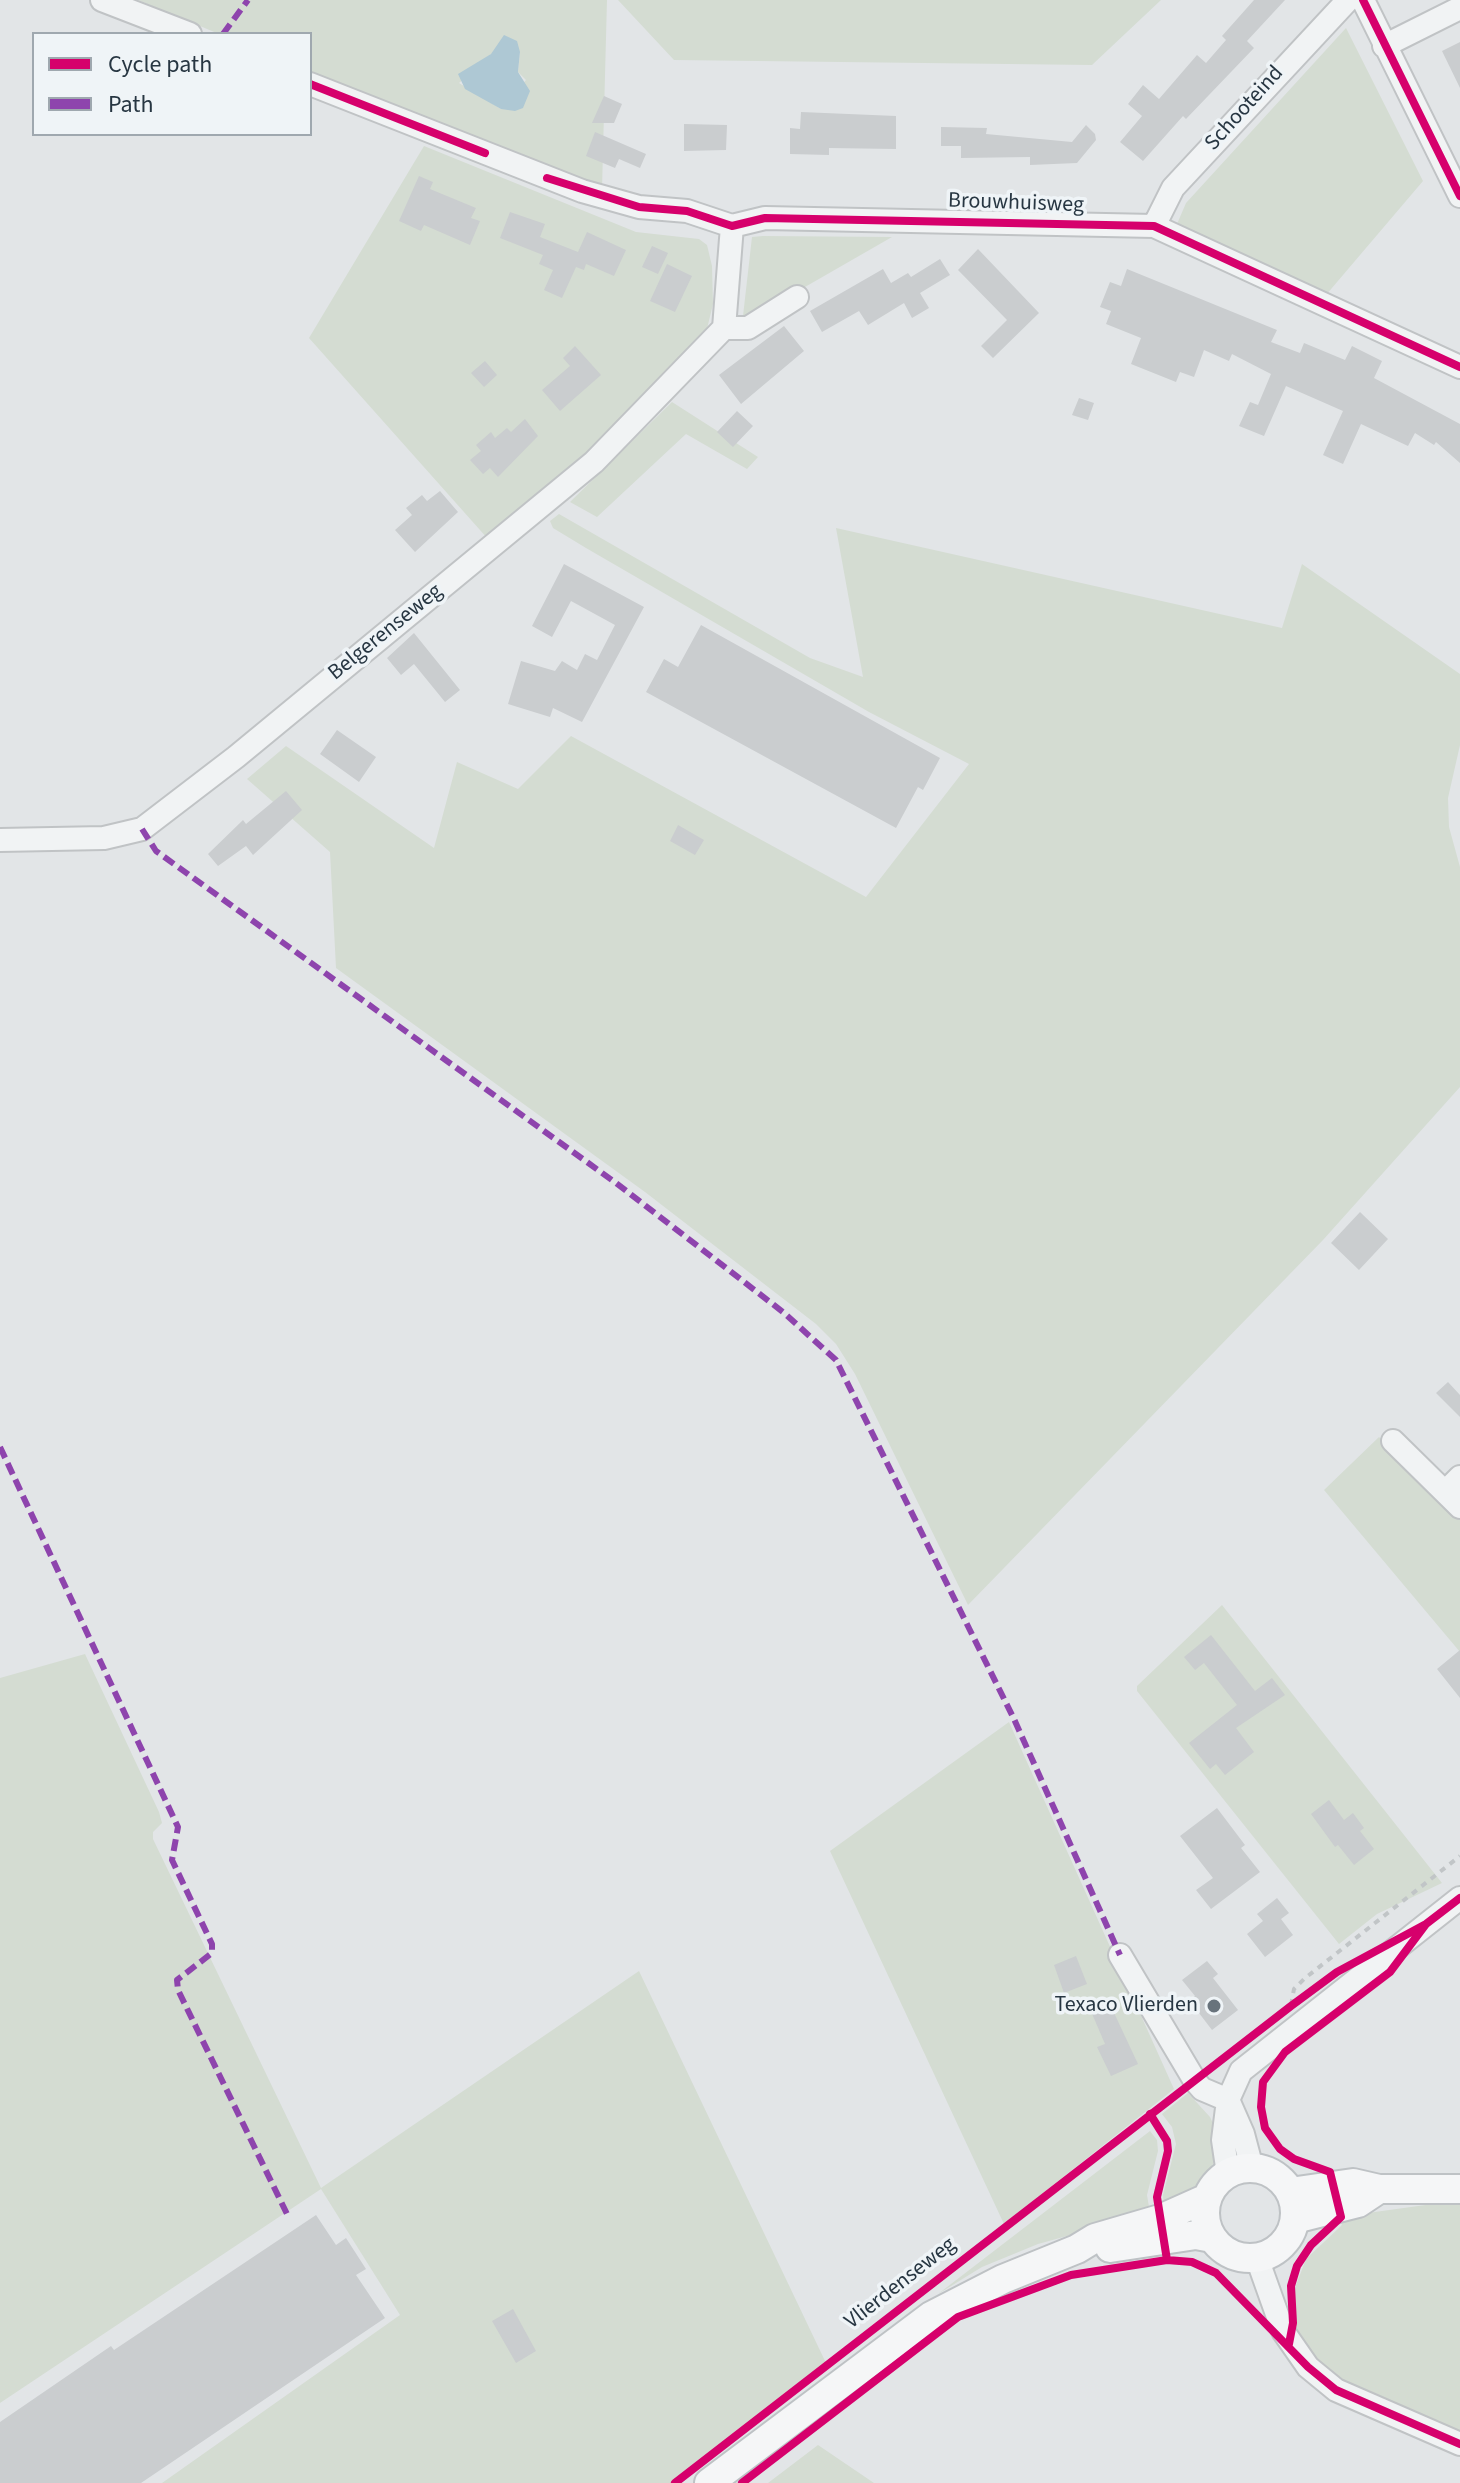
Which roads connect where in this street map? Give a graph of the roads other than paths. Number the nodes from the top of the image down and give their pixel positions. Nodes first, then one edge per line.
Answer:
1 (102, 0) edge
2 (1348, 0) edge
3 (1363, 0) edge
4 (1460, 8) edge
5 (185, 32) edge
6 (1384, 46) junction
7 (312, 85) edge
8 (1460, 196) edge
9 (732, 226) junction
10 (1154, 226) junction
11 (797, 297) dead end
12 (724, 328) junction
13 (1460, 367) edge
14 (0, 840) edge
15 (1393, 1441) dead end
16 (1455, 1492) edge
17 (1460, 1898) edge
18 (1120, 1955) dead end
19 (1228, 2100) junction
20 (1240, 2171) junction
21 (1460, 2189) edge
22 (1207, 2198) junction
23 (1292, 2206) junction
24 (1212, 2238) junction
25 (1077, 2249) junction
26 (1257, 2258) junction
27 (1460, 2444) edge
28 (709, 2483) edge

1 - 5 street
2 - 10 street, Schooteind
3 - 6 street
4 - 6 street
6 - 8 street
7 - 9 street, Brouwhuisweg
9 - 10 street, Brouwhuisweg
9 - 12 street
10 - 13 street, Brouwhuisweg
11 - 12 street
12 - 14 street, Belgerenseweg
15 - 16 street
17 - 19 street
18 - 19 street
19 - 20 street
20 - 22 main road
20 - 23 main road
21 - 23 main road
22 - 24 main road
22 - 25 main road, Vlierdenseweg
23 - 26 main road
24 - 25 main road, Vlierdenseweg
24 - 26 main road
25 - 28 main road, Vlierdenseweg
26 - 27 street

